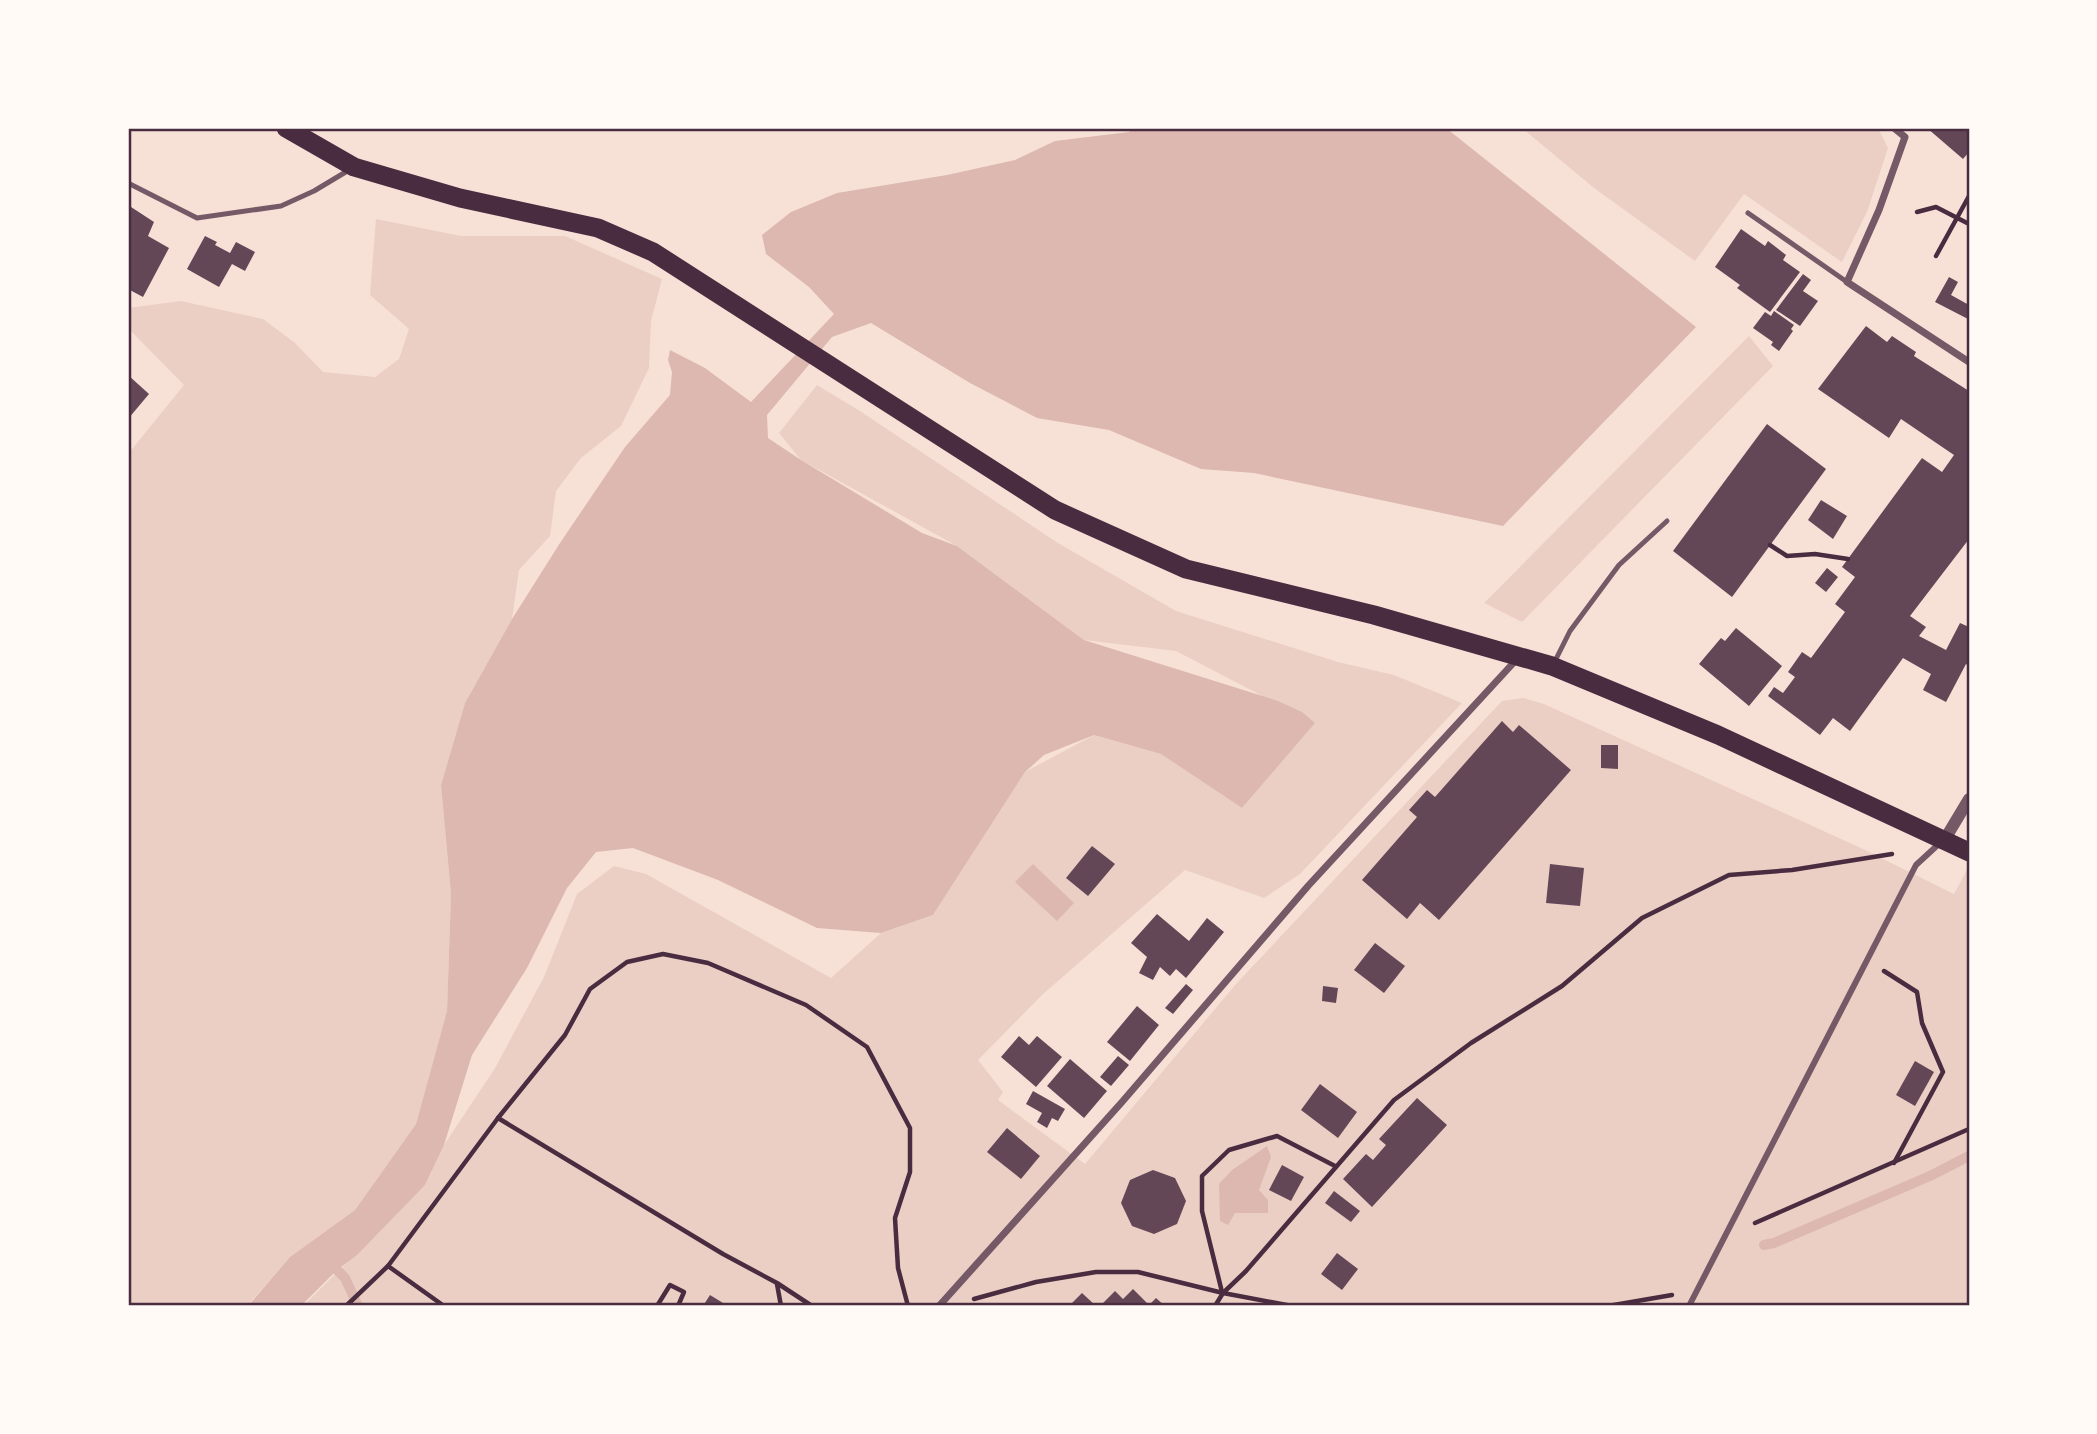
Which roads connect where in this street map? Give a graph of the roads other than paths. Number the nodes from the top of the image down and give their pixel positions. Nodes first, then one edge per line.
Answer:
1 (286, 128) edge
2 (1894, 128) edge
3 (354, 167) junction
4 (128, 183) edge
5 (1748, 213) dead end
6 (1847, 282) junction
7 (1969, 362) edge
8 (1667, 522) dead end
9 (1519, 657) junction
10 (1552, 666) junction
11 (1969, 799) edge
12 (1945, 839) junction
13 (1969, 852) edge
14 (939, 1306) edge
15 (1689, 1306) edge

1 - 3 highway
2 - 6 street
3 - 4 lane
3 - 9 highway
5 - 6 lane
6 - 7 street
8 - 10 lane
9 - 10 highway
9 - 14 street
10 - 12 highway
11 - 12 street
12 - 13 highway
12 - 15 street

